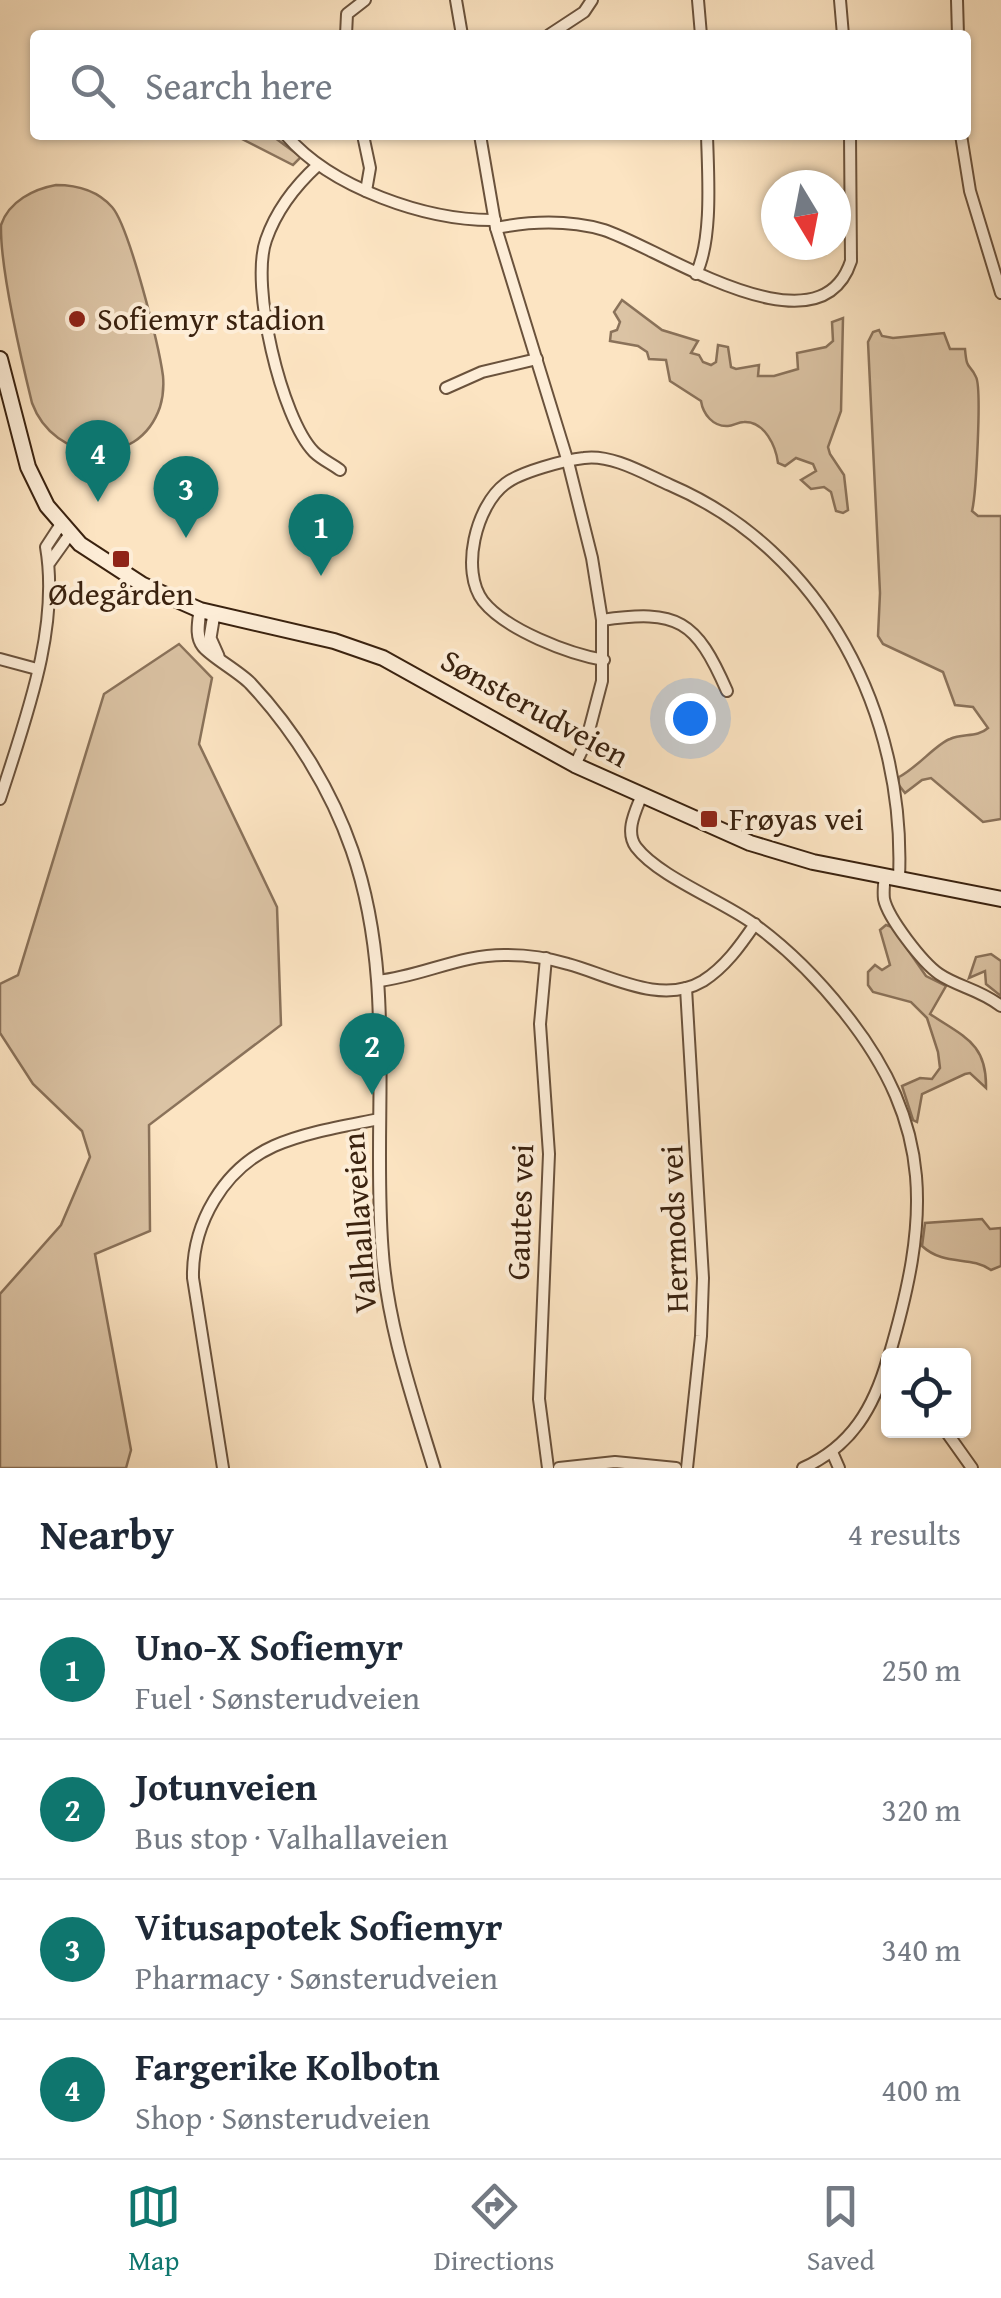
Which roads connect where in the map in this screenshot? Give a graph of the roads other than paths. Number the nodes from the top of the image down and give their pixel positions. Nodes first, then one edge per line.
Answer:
1 (365, 0) edge
2 (456, 0) edge
3 (592, 0) edge
4 (698, 0) edge
5 (840, 0) edge
6 (957, 0) edge
7 (346, 30) edge
8 (461, 30) edge
9 (556, 30) edge
10 (701, 30) edge
11 (843, 30) edge
12 (958, 30) edge
13 (291, 140) edge
14 (365, 140) edge
15 (481, 140) edge
16 (706, 140) edge
17 (850, 140) edge
18 (962, 140) edge
19 (318, 165) junction
20 (366, 191) junction
21 (496, 224) junction
22 (696, 274) junction
23 (1001, 293) edge
24 (0, 358) edge
25 (536, 359) junction
26 (446, 388) dead end
27 (568, 462) junction
28 (340, 470) dead end
29 (65, 529) junction
30 (207, 612) junction
31 (602, 620) junction
32 (0, 659) edge
33 (604, 660) junction
34 (37, 670) junction
35 (727, 690) dead end
36 (575, 765) junction
37 (640, 796) junction
38 (0, 798) edge
39 (892, 877) junction
40 (1001, 899) edge
41 (754, 924) junction
42 (546, 958) junction
43 (378, 981) junction
44 (686, 988) junction
45 (1001, 1006) edge
46 (379, 1119) junction
47 (891, 1348) edge
48 (881, 1391) edge
49 (951, 1438) edge
50 (832, 1452) junction
51 (223, 1468) edge
52 (434, 1468) edge
53 (548, 1468) edge
54 (558, 1468) edge
55 (676, 1468) edge
56 (687, 1468) edge
57 (804, 1468) edge
58 (838, 1468) edge
59 (972, 1468) edge

1 - 7 street
2 - 8 street
3 - 9 street
4 - 10 street
5 - 11 street
6 - 12 street
13 - 19 street
14 - 20 street
15 - 21 street
16 - 22 street
17 - 22 street
18 - 23 street
19 - 20 street
19 - 28 street
20 - 21 street
21 - 22 street
21 - 25 street
24 - 29 main road, Sønsterudveien
25 - 26 street
25 - 27 street
27 - 31 street
27 - 33 street
27 - 39 street
29 - 30 main road, Sønsterudveien
29 - 34 street
30 - 36 main road, Sønsterudveien
30 - 43 street, Valhallaveien
31 - 33 street
31 - 35 street
32 - 34 street
33 - 36 street
34 - 38 street
36 - 37 main road, Sønsterudveien
37 - 39 main road, Sønsterudveien
37 - 41 street
39 - 40 main road, Sønsterudveien
39 - 45 street
41 - 44 street
41 - 47 street
42 - 43 street
42 - 44 street
42 - 53 street, Gautes vei
43 - 46 street, Valhallaveien
44 - 56 street, Hermods vei
46 - 51 street
46 - 52 street, Valhallaveien
48 - 50 street
49 - 59 street
50 - 57 street
50 - 58 street
54 - 55 street

